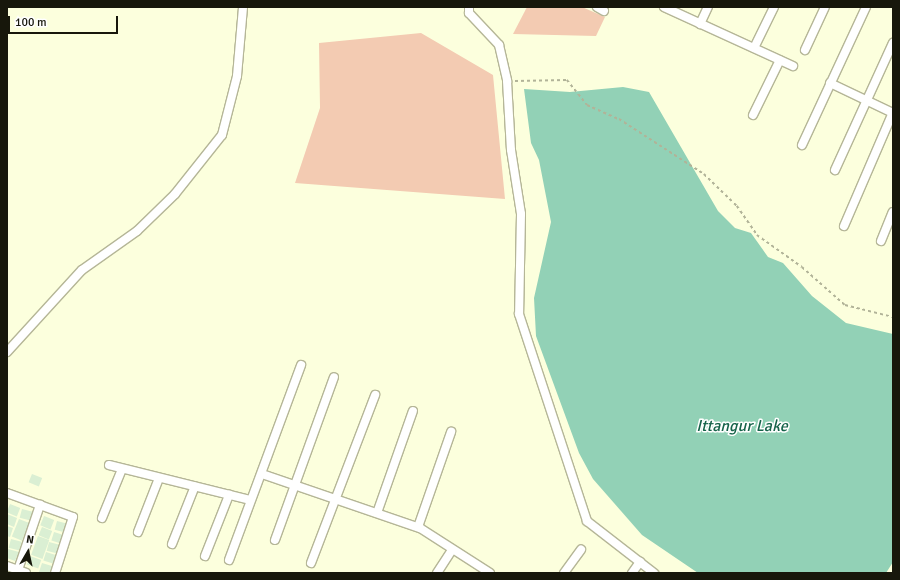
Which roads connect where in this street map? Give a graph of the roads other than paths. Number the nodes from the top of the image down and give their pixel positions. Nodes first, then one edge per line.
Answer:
1 (243, 7) edge
2 (469, 7) edge
3 (664, 7) edge
4 (708, 7) edge
5 (774, 7) edge
6 (825, 7) edge
7 (866, 7) edge
8 (700, 24) junction
9 (893, 43) edge
10 (754, 48) junction
11 (805, 50) dead end
12 (780, 60) junction
13 (792, 66) dead end
14 (830, 83) junction
15 (867, 100) junction
16 (893, 113) edge
17 (753, 115) dead end
18 (802, 145) dead end
19 (835, 170) dead end
20 (893, 212) edge
21 (844, 226) dead end
22 (881, 241) dead end
23 (7, 352) edge
24 (301, 365) dead end
25 (334, 377) dead end
26 (375, 395) dead end
27 (413, 411) dead end
28 (451, 432) dead end
29 (109, 465) dead end
30 (122, 468) junction
31 (262, 474) junction
32 (159, 478) junction
33 (195, 486) junction
34 (295, 486) junction
35 (7, 494) edge
36 (229, 495) junction
37 (250, 500) junction
38 (335, 501) junction
39 (40, 505) junction
40 (377, 513) junction
41 (102, 518) dead end
42 (418, 527) junction
43 (138, 532) dead end
44 (275, 540) dead end
45 (172, 544) dead end
46 (452, 550) junction
47 (581, 550) dead end
48 (205, 556) dead end
49 (229, 560) dead end
50 (640, 562) junction
51 (311, 563) dead end
52 (7, 566) edge
53 (22, 572) edge
54 (55, 573) edge
55 (438, 573) edge
56 (489, 573) edge
57 (564, 573) edge
58 (632, 573) edge
59 (654, 573) edge

1 - 23 street
2 - 50 street
3 - 8 street
4 - 8 street
5 - 10 street
6 - 11 street
7 - 14 street
8 - 10 street
9 - 15 street
10 - 12 street
12 - 13 street
12 - 17 street
14 - 15 street
14 - 18 street
15 - 16 street
15 - 19 street
16 - 21 street
20 - 22 street
24 - 31 street
25 - 34 street
26 - 38 street
27 - 40 street
28 - 42 street
29 - 30 street
30 - 32 street
30 - 41 street
31 - 34 street
31 - 37 street
32 - 33 street
32 - 43 street
33 - 36 street
33 - 45 street
34 - 38 street
34 - 44 street
35 - 39 street
36 - 37 street
36 - 48 street
37 - 49 street
38 - 40 street
38 - 51 street
39 - 53 street
39 - 54 street
40 - 42 street
42 - 46 street
46 - 55 street
46 - 56 street
47 - 57 street
50 - 58 street
50 - 59 street
52 - 53 street

